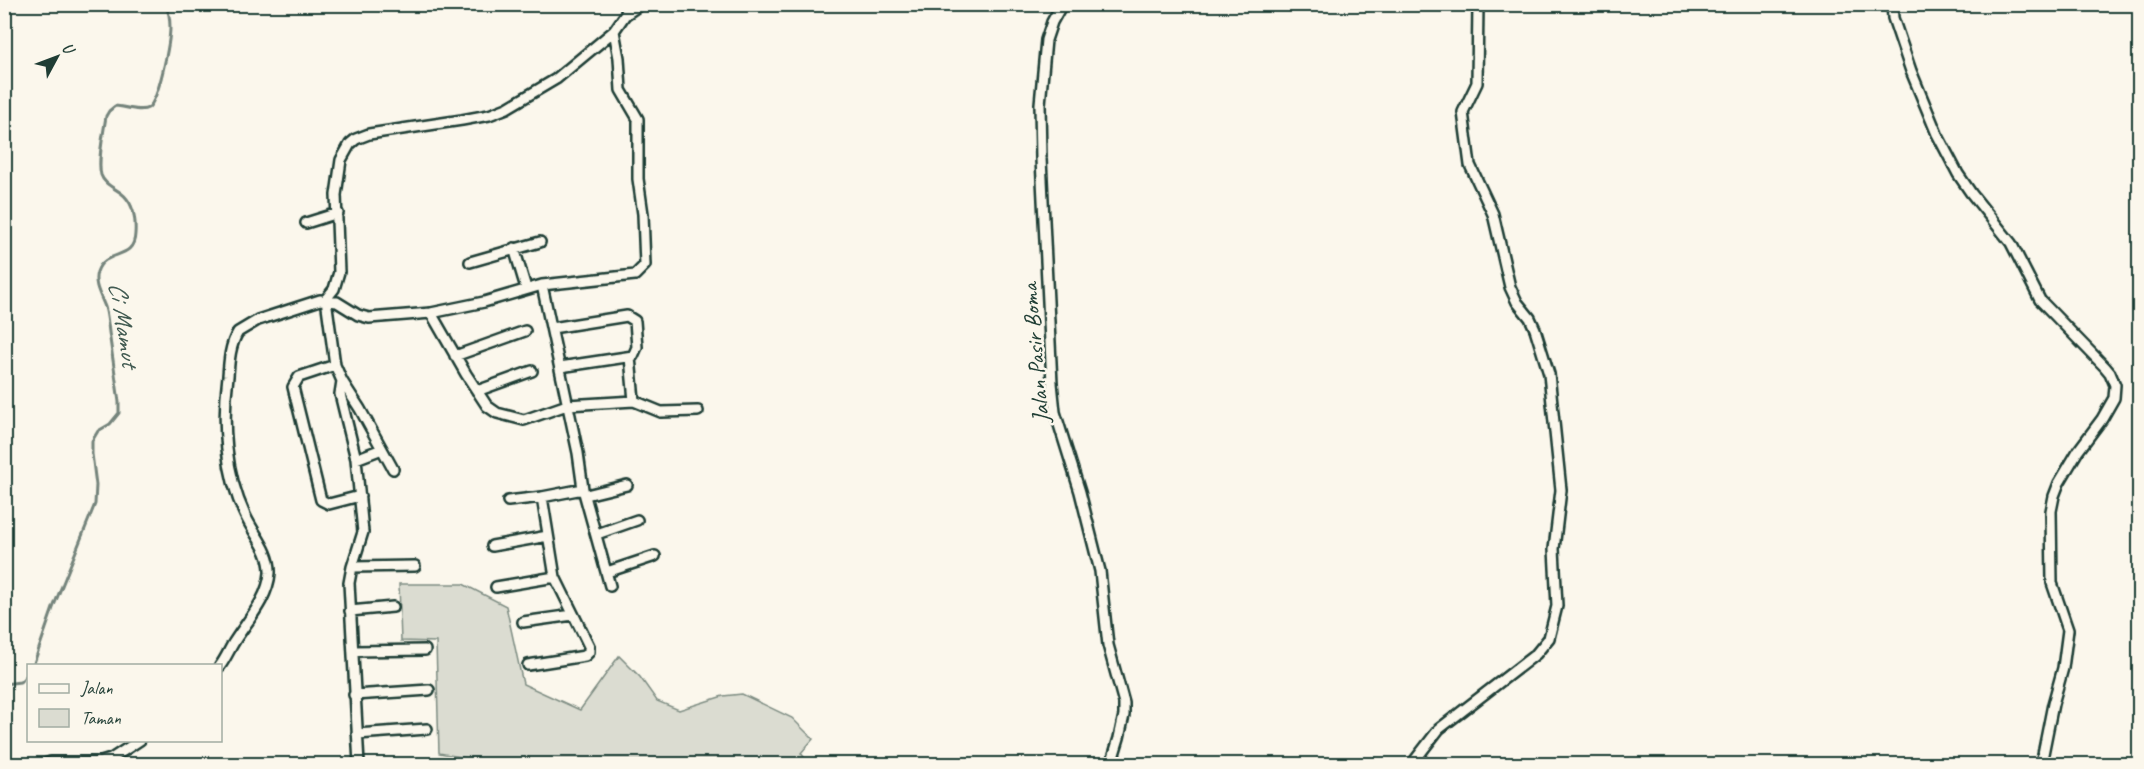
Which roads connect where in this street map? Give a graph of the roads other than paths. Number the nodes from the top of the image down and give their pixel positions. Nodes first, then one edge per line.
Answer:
1 (629, 4) edge
2 (641, 4) edge
3 (1062, 4) edge
4 (1478, 4) edge
5 (1892, 4) edge
6 (626, 15) junction
7 (614, 31) junction
8 (338, 213) junction
9 (306, 223) dead end
10 (540, 242) dead end
11 (514, 248) junction
12 (470, 262) dead end
13 (542, 285) junction
14 (526, 288) junction
15 (326, 299) junction
16 (431, 313) junction
17 (552, 328) junction
18 (525, 331) dead end
19 (455, 356) junction
20 (630, 357) junction
21 (335, 365) junction
22 (560, 367) junction
23 (532, 371) dead end
24 (342, 381) junction
25 (477, 391) junction
26 (634, 401) junction
27 (567, 405) junction
28 (698, 411) dead end
29 (382, 449) junction
30 (356, 459) junction
31 (393, 469) dead end
32 (627, 486) dead end
33 (584, 492) junction
34 (360, 496) junction
35 (542, 498) junction
36 (508, 501) dead end
37 (637, 520) dead end
38 (597, 534) junction
39 (548, 536) junction
40 (492, 546) dead end
41 (655, 556) dead end
42 (415, 566) dead end
43 (351, 567) junction
44 (607, 572) junction
45 (555, 577) junction
46 (610, 586) dead end
47 (496, 587) dead end
48 (393, 607) dead end
49 (350, 610) junction
50 (573, 615) junction
51 (523, 622) dead end
52 (425, 650) dead end
53 (354, 651) junction
54 (221, 664) edge
55 (528, 665) dead end
56 (429, 690) dead end
57 (354, 695) junction
58 (427, 729) dead end
59 (357, 734) junction
60 (139, 742) edge
61 (45, 765) edge
62 (359, 765) edge
63 (1111, 765) edge
64 (1412, 765) edge
65 (2041, 765) edge

1 - 6 street
2 - 6 street
3 - 63 street, Jalan Pasir Boma
4 - 64 street
5 - 65 street
6 - 7 street
7 - 8 street
7 - 13 street
8 - 9 street
8 - 15 street
10 - 11 street
11 - 12 street
11 - 14 street
13 - 14 street
13 - 17 street
14 - 16 street
15 - 16 street
15 - 21 street
15 - 54 street
16 - 19 street
17 - 20 street
17 - 22 street
18 - 19 street
19 - 25 street
20 - 22 street
20 - 26 street
21 - 24 street
21 - 34 street
22 - 27 street
23 - 25 street
24 - 29 street
24 - 30 street
25 - 27 street
26 - 27 street
26 - 28 street
27 - 33 street
29 - 30 street
29 - 31 street
30 - 34 street
32 - 33 street
33 - 35 street
33 - 38 street
34 - 43 street
35 - 36 street
35 - 39 street
37 - 38 street
38 - 44 street
39 - 40 street
39 - 45 street
41 - 44 street
42 - 43 street
43 - 49 street
44 - 46 street
45 - 47 street
45 - 50 street
48 - 49 street
49 - 53 street
50 - 51 street
50 - 55 street
52 - 53 street
53 - 57 street
56 - 57 street
57 - 59 street
58 - 59 street
59 - 62 street
60 - 61 street

